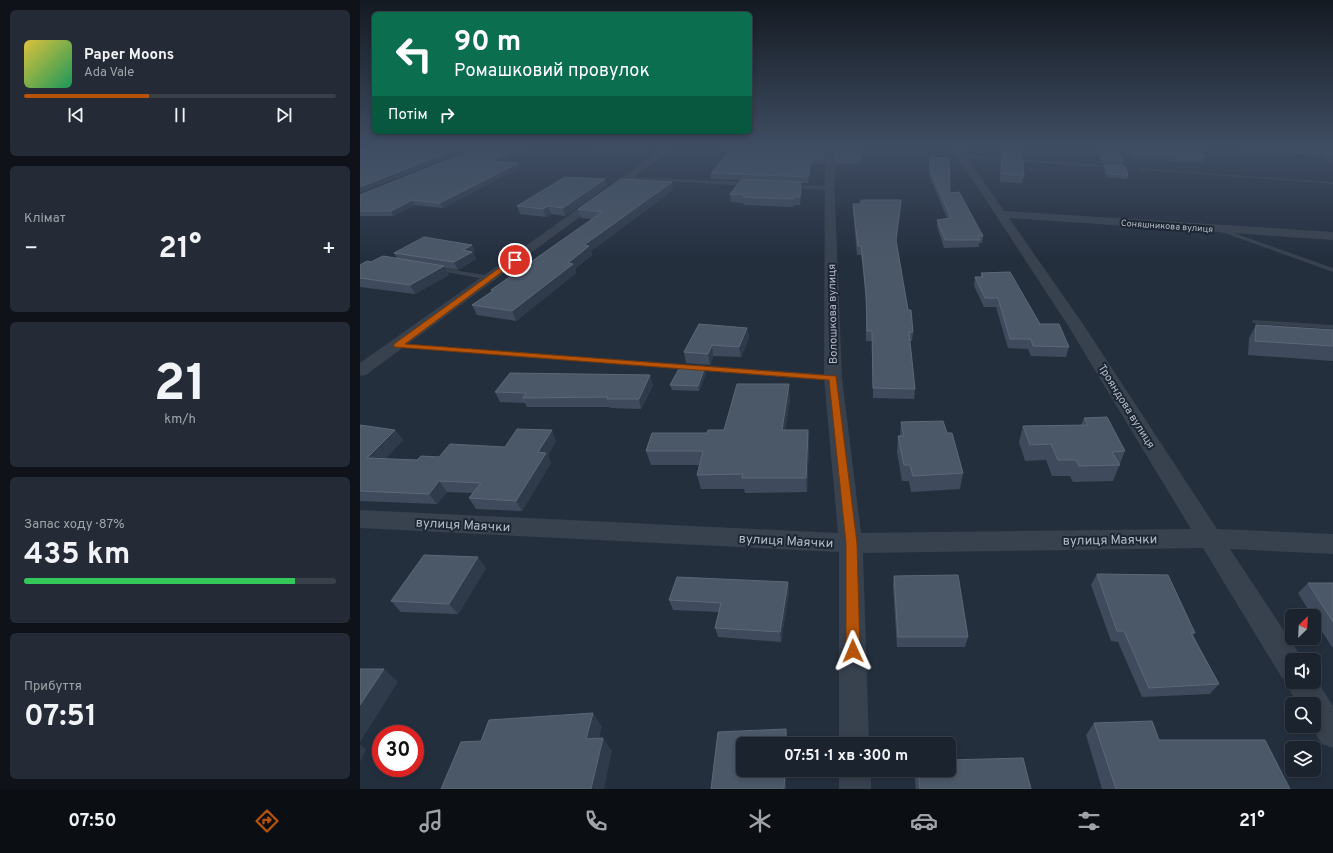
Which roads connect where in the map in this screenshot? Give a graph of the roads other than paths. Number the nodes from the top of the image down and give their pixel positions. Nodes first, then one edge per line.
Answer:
1 (619, 185) edge
2 (757, 185) edge
3 (760, 185) edge
4 (830, 185) edge
5 (981, 185) edge
6 (783, 186) edge
7 (830, 188) junction
8 (1001, 214) junction
9 (1218, 229) junction
10 (1333, 236) edge
11 (427, 268) edge
12 (1333, 270) edge
13 (490, 278) junction
14 (1256, 322) dead end
15 (1333, 327) edge
16 (397, 346) junction
17 (360, 371) edge
18 (833, 378) junction
19 (360, 519) edge
20 (1210, 538) junction
21 (852, 543) junction
22 (1333, 544) edge
23 (1285, 657) edge
24 (1305, 689) edge
25 (1333, 733) edge
26 (854, 737) edge
27 (855, 777) edge
28 (855, 789) edge

1 - 13 street
2 - 3 lane
4 - 7 street, Волошкова вулиця
5 - 8 street, Трояндова вулиця
6 - 7 lane
7 - 18 street, Волошкова вулиця
8 - 9 street, Соняшникова вулиця
8 - 20 street, Трояндова вулиця
9 - 10 street, Соняшникова вулиця
9 - 12 lane
11 - 13 lane
13 - 16 street
14 - 15 lane
16 - 17 street
16 - 18 lane
18 - 21 street, Волошкова вулиця
19 - 21 street, вулиця Маячки
20 - 21 street, вулиця Маячки
20 - 22 street, вулиця Маячки
20 - 23 street, Трояндова вулиця
21 - 26 street, Волошкова вулиця
24 - 25 street
27 - 28 street

